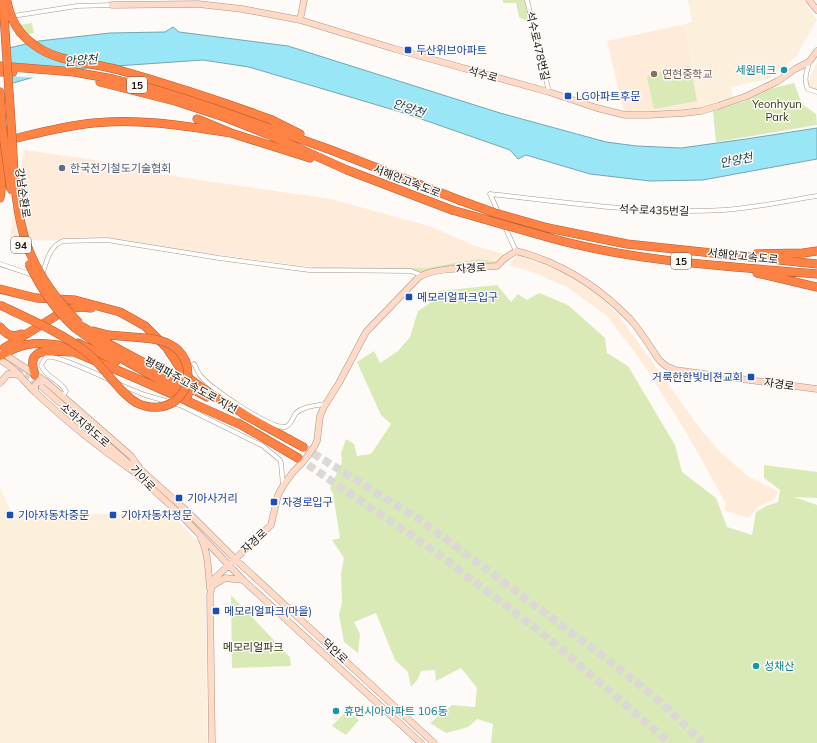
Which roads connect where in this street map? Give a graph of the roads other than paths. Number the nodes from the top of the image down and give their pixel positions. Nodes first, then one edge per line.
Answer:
1 (3, 0) edge
2 (6, 0) edge
3 (304, 0) edge
4 (527, 0) edge
5 (809, 0) edge
6 (198, 2) edge
7 (112, 5) joint
8 (817, 10) edge
9 (0, 18) edge
10 (300, 20) junction
11 (817, 51) edge
12 (809, 62) junction
13 (0, 66) edge
14 (0, 72) edge
15 (0, 92) edge
16 (549, 92) junction
17 (817, 92) edge
18 (268, 131) junction
19 (2, 144) edge
20 (331, 150) junction
21 (347, 170) junction
22 (817, 196) edge
23 (0, 198) edge
24 (516, 251) junction
25 (817, 251) edge
26 (726, 255) junction
27 (0, 264) edge
28 (817, 264) edge
29 (727, 266) junction
30 (817, 274) edge
31 (421, 275) junction
32 (817, 287) edge
33 (0, 289) edge
34 (0, 305) edge
35 (120, 312) junction
36 (0, 326) edge
37 (79, 326) junction
38 (35, 328) junction
39 (62, 336) junction
40 (73, 352) junction
41 (1, 354) edge
42 (194, 364) dead end
43 (20, 375) junction
44 (35, 375) junction
45 (200, 375) junction
46 (152, 376) junction
47 (196, 379) dead end
48 (45, 381) junction
49 (0, 383) edge
50 (42, 387) tunnel mouth
51 (817, 389) edge
52 (35, 392) junction
53 (63, 396) junction
54 (325, 404) junction
55 (246, 416) junction
56 (241, 425) junction
57 (303, 447) tunnel mouth
58 (298, 458) tunnel mouth
59 (128, 463) joint
60 (138, 471) junction
61 (283, 486) junction
62 (198, 532) junction
63 (235, 559) junction
64 (229, 565) junction
65 (243, 580) junction
66 (212, 586) junction
67 (210, 595) junction
68 (212, 743) edge
69 (421, 743) edge
70 (434, 743) edge

1 - 37 highway, 강남순환로 / 94, bridge
2 - 20 highway, bridge
3 - 10 main road
4 - 16 street, 석수로478번길
5 - 8 main road
6 - 7 main road, 석수로
6 - 10 main road, 석수로
7 - 9 street
10 - 16 main road, 석수로
11 - 12 main road
12 - 16 main road, 석수로
12 - 17 street
13 - 18 highway, 서해안고속도로 / 15
14 - 18 highway, 서해안고속도로 / 15
15 - 19 highway, 강남순환로 / 94, bridge
18 - 20 highway, 서해안고속도로 / 15
18 - 21 highway, 서해안고속도로 / 15
19 - 21 highway, bridge
19 - 23 highway
19 - 37 highway, 강남순환로 / 94, bridge
20 - 26 highway, 서해안고속도로 / 15, bridge
21 - 29 highway, 서해안고속도로 / 15, bridge
22 - 24 street, 석수로435번길
24 - 31 main road, 자경로
24 - 51 main road, 자경로
25 - 26 highway
26 - 28 highway, 서해안고속도로 / 15
27 - 31 street
29 - 30 highway, 서해안고속도로 / 15
29 - 32 highway
31 - 54 main road, 자경로
33 - 35 highway
34 - 39 highway, bridge
35 - 38 highway
35 - 55 highway
36 - 38 highway
37 - 39 highway, bridge
37 - 46 highway, 평택파주고속도로 지선
37 - 55 highway, 평택파주고속도로 지선
38 - 41 highway
39 - 46 highway, bridge
40 - 41 highway
40 - 44 highway
40 - 56 highway
41 - 43 main road
41 - 44 main road
42 - 45 street
43 - 49 main road
43 - 52 main road
44 - 48 main road
45 - 47 street
45 - 54 street
46 - 56 highway, 평택파주고속도로 지선
48 - 52 main road
48 - 53 main road
50 - 59 main road, 소하지하도로
52 - 60 main road
53 - 60 main road
53 - 61 street
54 - 61 main road, 자경로
55 - 57 highway, 평택파주고속도로 지선
56 - 58 highway, 평택파주고속도로 지선
59 - 60 main road, 기아로
60 - 62 main road, 기아로
60 - 63 main road, 기아로
61 - 63 main road, 자경로
62 - 64 main road, 기아로
62 - 67 main road
63 - 64 main road
63 - 70 main road, 덕안로
64 - 65 main road, 덕안로
64 - 66 main road
65 - 66 main road
65 - 69 main road, 덕안로
66 - 67 main road
67 - 68 main road

